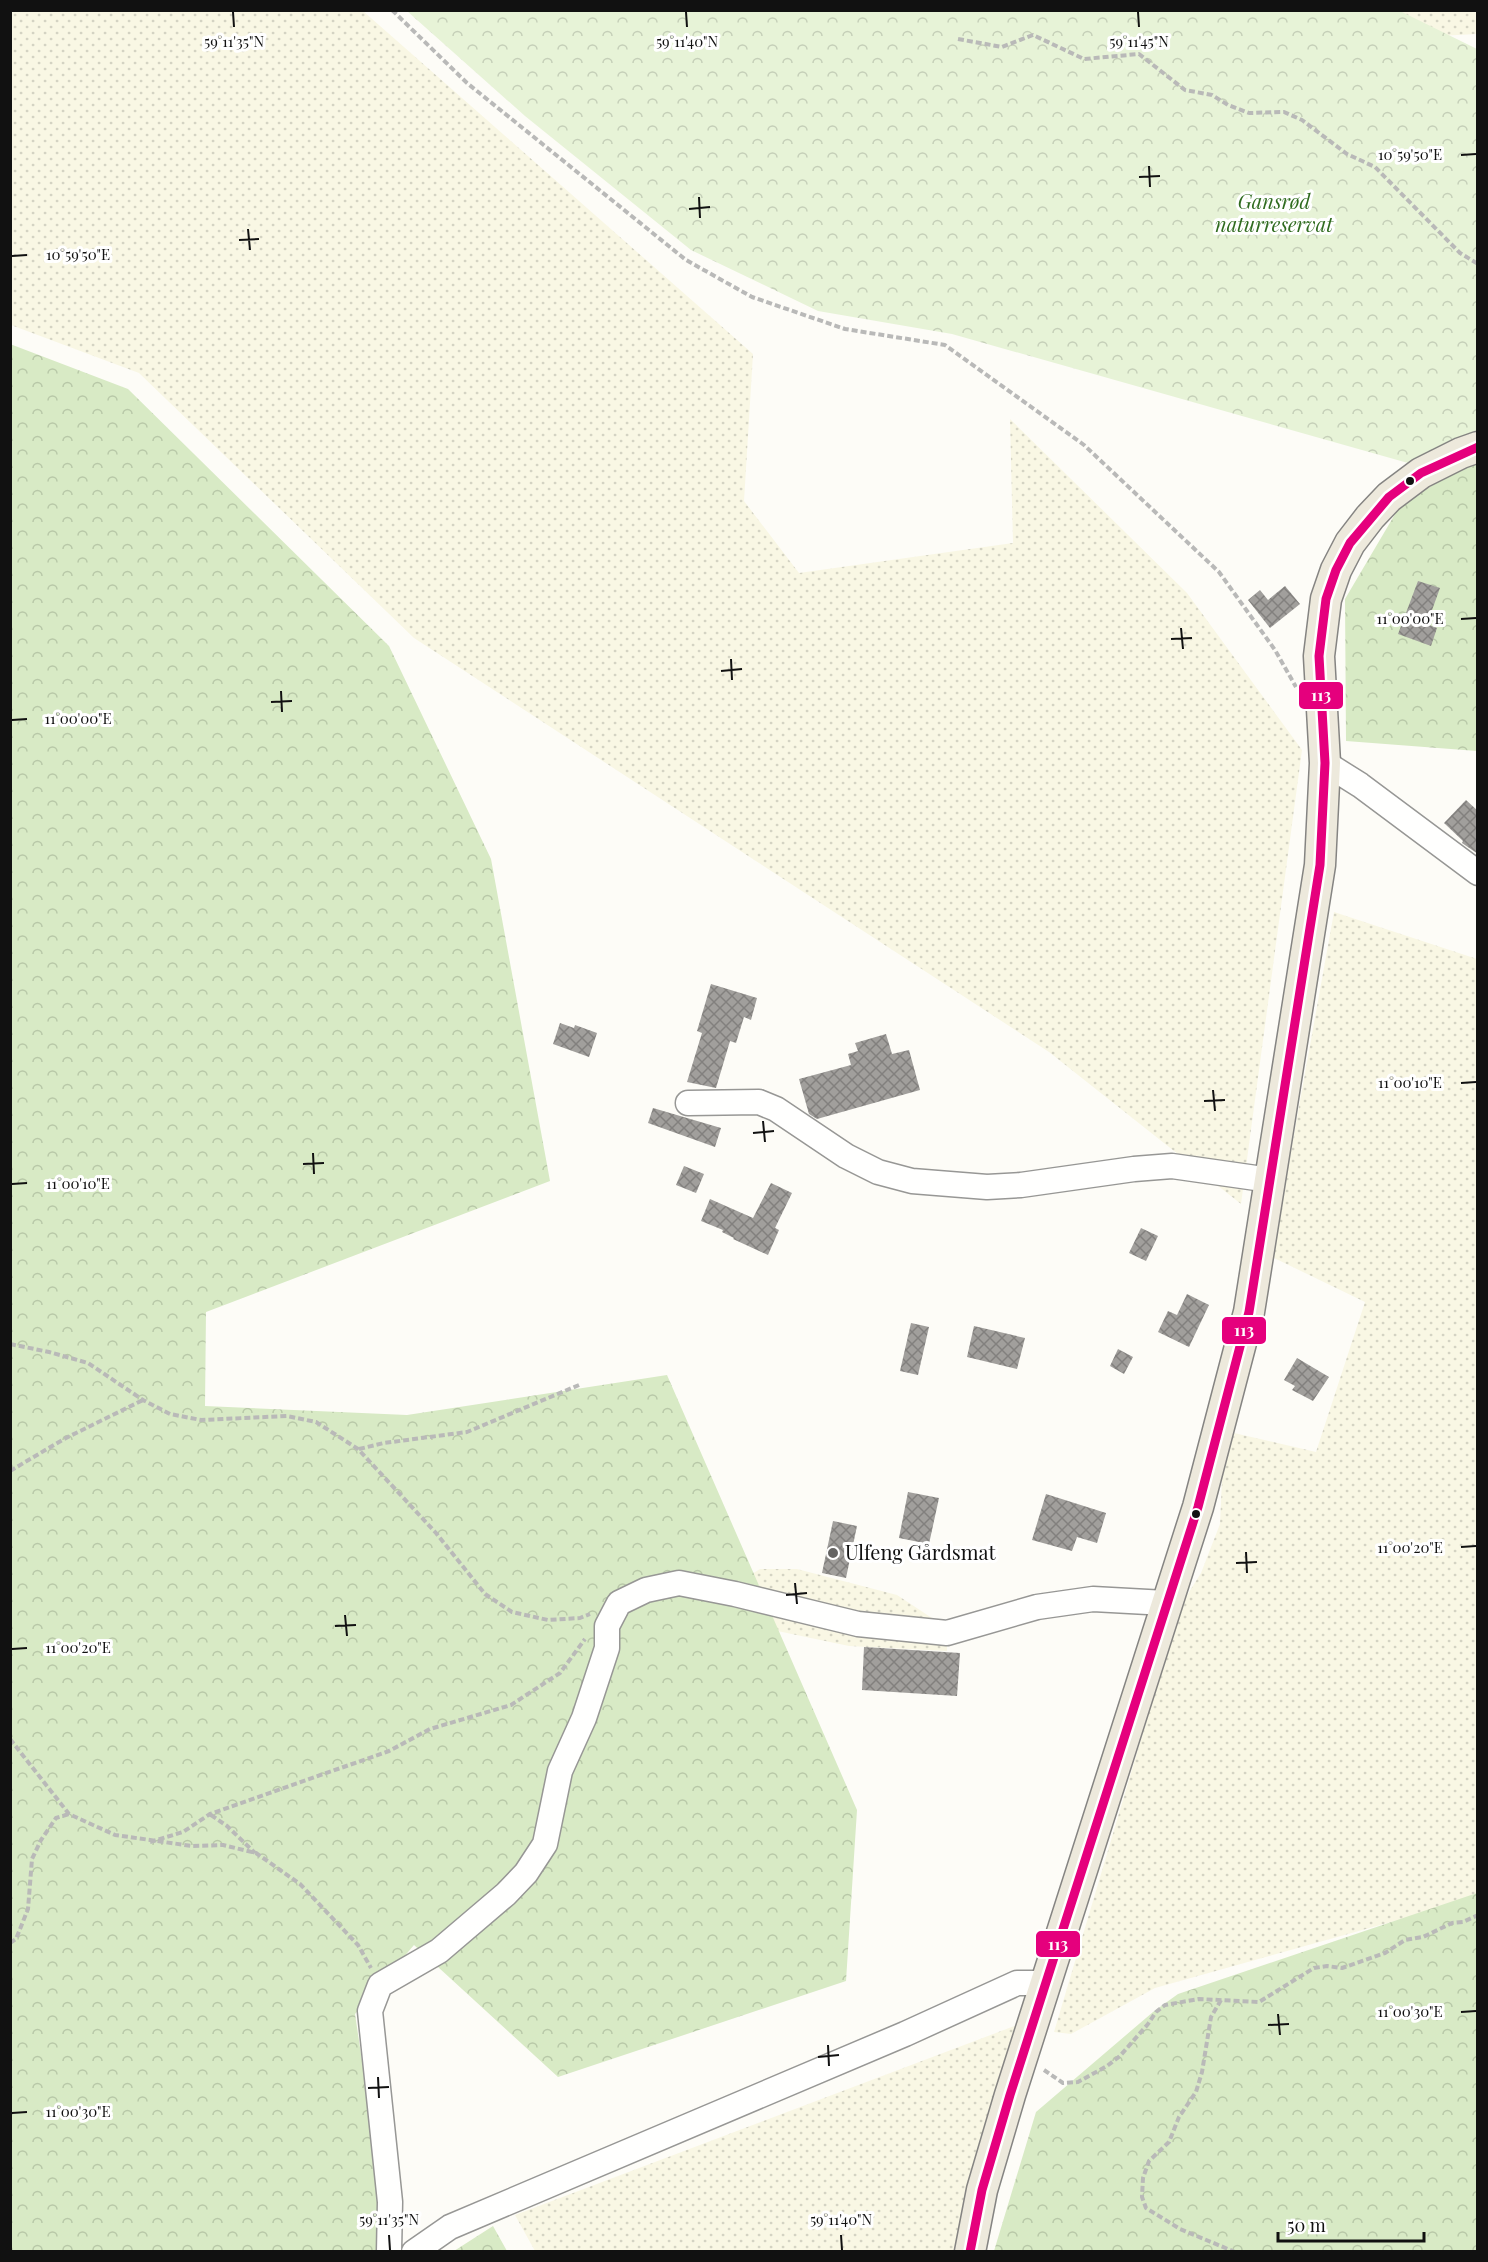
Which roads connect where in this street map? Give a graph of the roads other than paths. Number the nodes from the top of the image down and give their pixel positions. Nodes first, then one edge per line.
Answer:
1 (1478, 447) edge
2 (1325, 763) junction
3 (1478, 873) edge
4 (688, 1103) dead end
5 (1270, 1180) junction
6 (1166, 1603) junction
7 (1045, 1983) junction
8 (389, 2252) edge
9 (414, 2252) edge
10 (970, 2252) edge

1 - 2 main road
2 - 3 street
2 - 5 main road
4 - 5 street
5 - 6 main road
6 - 7 main road
6 - 8 street
7 - 9 street
7 - 10 main road

